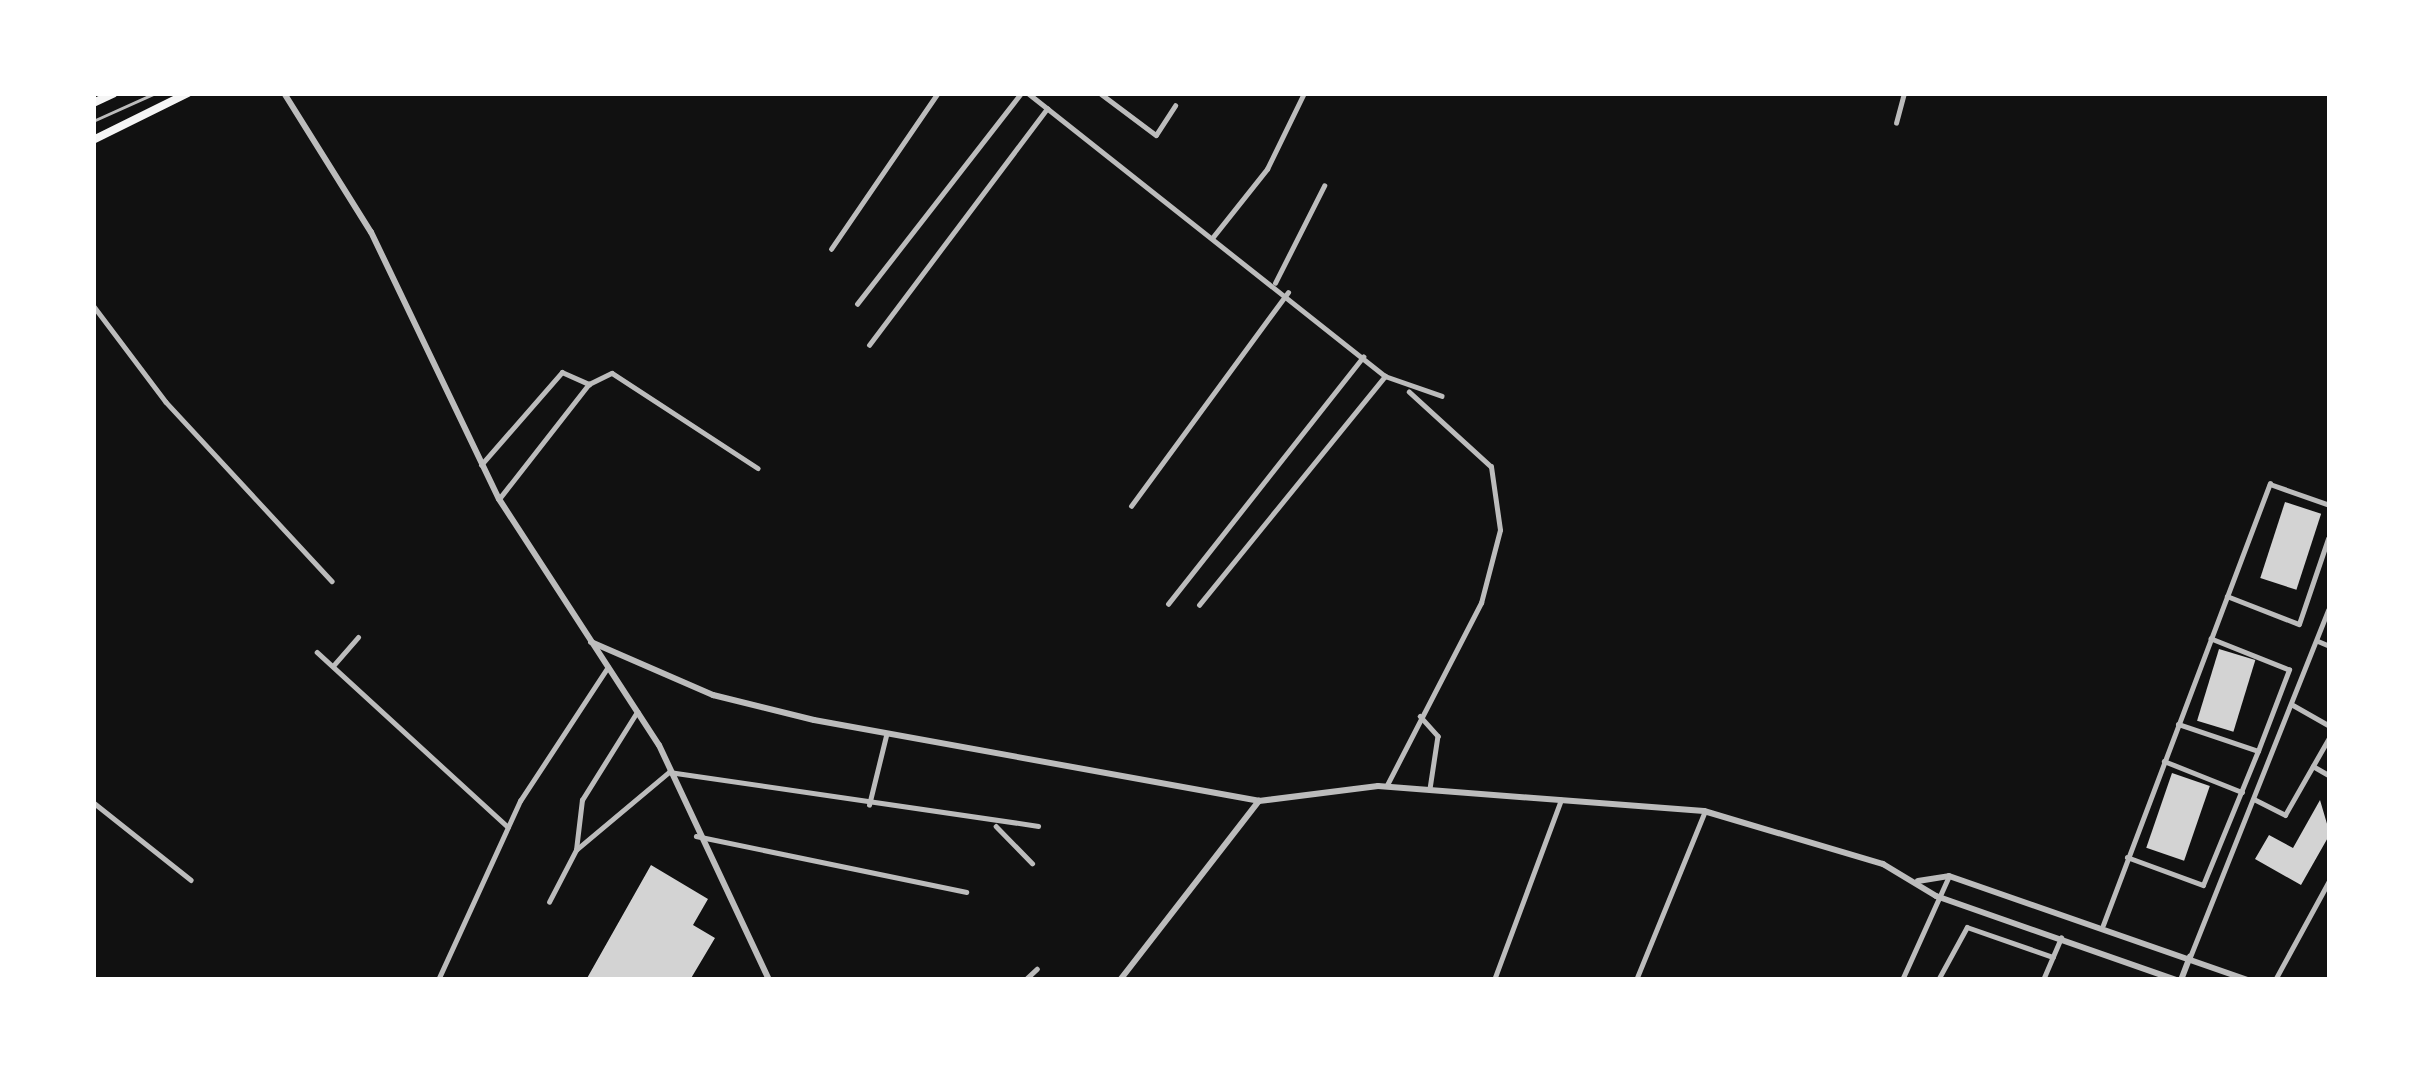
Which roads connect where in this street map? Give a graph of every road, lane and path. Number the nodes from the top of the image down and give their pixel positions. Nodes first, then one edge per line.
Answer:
1 (114, 93) edge
2 (155, 93) edge
3 (188, 93) edge
4 (284, 93) edge
5 (938, 93) edge
6 (1025, 93) edge
7 (1100, 93) edge
8 (1304, 93) edge
9 (1904, 93) edge
10 (93, 103) edge
11 (1175, 106) dead end
12 (1047, 109) junction
13 (93, 122) edge
14 (1896, 122) dead end
15 (93, 140) edge
16 (1324, 186) dead end
17 (1213, 238) junction
18 (831, 249) dead end
19 (1275, 283) junction
20 (1288, 292) junction
21 (857, 304) dead end
22 (93, 305) edge
23 (869, 345) dead end
24 (1363, 357) junction
25 (1384, 376) junction
26 (590, 384) junction
27 (1409, 392) junction
28 (1442, 397) dead end
29 (481, 465) junction
30 (758, 468) dead end
31 (500, 499) junction
32 (2330, 505) edge
33 (1131, 506) dead end
34 (2328, 539) edge
35 (332, 581) dead end
36 (2227, 596) junction
37 (1168, 604) dead end
38 (1198, 605) dead end
39 (2329, 608) edge
40 (358, 638) dead end
41 (2211, 638) junction
42 (2318, 641) junction
43 (591, 642) junction
44 (2330, 646) edge
45 (316, 652) dead end
46 (333, 666) junction
47 (608, 667) junction
48 (2293, 705) junction
49 (637, 712) junction
50 (1420, 716) junction
51 (2178, 724) junction
52 (2330, 726) edge
53 (886, 734) junction
54 (2330, 736) edge
55 (2258, 752) junction
56 (2164, 761) junction
57 (2313, 766) junction
58 (669, 772) junction
59 (2330, 776) edge
60 (1387, 786) junction
61 (1430, 789) junction
62 (2242, 792) junction
63 (2254, 799) junction
64 (1561, 800) junction
65 (1259, 801) junction
66 (93, 802) edge
67 (869, 806) junction
68 (1704, 811) junction
69 (508, 826) junction
70 (996, 826) junction
71 (1038, 826) dead end
72 (696, 836) junction
73 (576, 850) junction
74 (2127, 857) junction
75 (1031, 863) dead end
76 (1949, 876) junction
77 (2330, 878) edge
78 (191, 880) dead end
79 (1918, 881) junction
80 (966, 892) dead end
81 (1936, 896) junction
82 (549, 902) dead end
83 (2103, 926) junction
84 (2061, 938) junction
85 (2053, 957) junction
86 (2190, 957) junction
87 (1037, 969) dead end
88 (438, 980) edge
89 (769, 980) edge
90 (1025, 980) edge
91 (1120, 980) edge
92 (1494, 980) edge
93 (1636, 980) edge
94 (1902, 980) edge
95 (1938, 980) edge
96 (2043, 980) edge
97 (2179, 980) edge
98 (2248, 980) edge
99 (2275, 980) edge

1 - 10 main road
2 - 13 lane
3 - 15 main road
4 - 29 street
5 - 18 street
6 - 12 street
6 - 21 street
7 - 11 street
8 - 17 street
9 - 14 street
12 - 17 street
12 - 23 street
16 - 19 street
17 - 19 street
19 - 20 street
20 - 24 street
20 - 33 street
22 - 35 street
24 - 25 street
24 - 37 street
25 - 27 street
25 - 38 street
26 - 29 street
26 - 30 street
26 - 31 street
27 - 28 street
27 - 50 street
29 - 31 street
31 - 43 street
32 - 36 street
34 - 36 street
36 - 41 street
39 - 42 street
40 - 46 street
41 - 51 street
41 - 55 street
42 - 44 street
42 - 48 street
43 - 47 street
43 - 53 street
45 - 46 street
46 - 69 street
47 - 49 street
47 - 69 street
48 - 52 street
48 - 63 street
49 - 58 street
49 - 73 street
50 - 60 street
50 - 61 street
51 - 55 street
51 - 56 street
53 - 65 street
53 - 67 street
54 - 57 street
55 - 62 street
56 - 62 street
56 - 74 street
57 - 59 street
57 - 63 street
58 - 67 street
58 - 72 street
58 - 73 street
60 - 61 street
60 - 65 street
61 - 64 street
62 - 74 street
63 - 86 street
64 - 68 street
64 - 92 street
65 - 91 street
66 - 78 street
67 - 70 street
68 - 79 street
68 - 93 street
69 - 88 street
70 - 71 street
70 - 75 street
72 - 80 street
72 - 89 street
73 - 82 street
74 - 83 street
76 - 79 street
76 - 81 street
76 - 83 street
77 - 99 street
79 - 81 street
81 - 84 street
81 - 94 street
83 - 86 street
84 - 85 street
84 - 97 street
85 - 95 street
85 - 96 street
86 - 97 street
86 - 98 street
87 - 90 street

